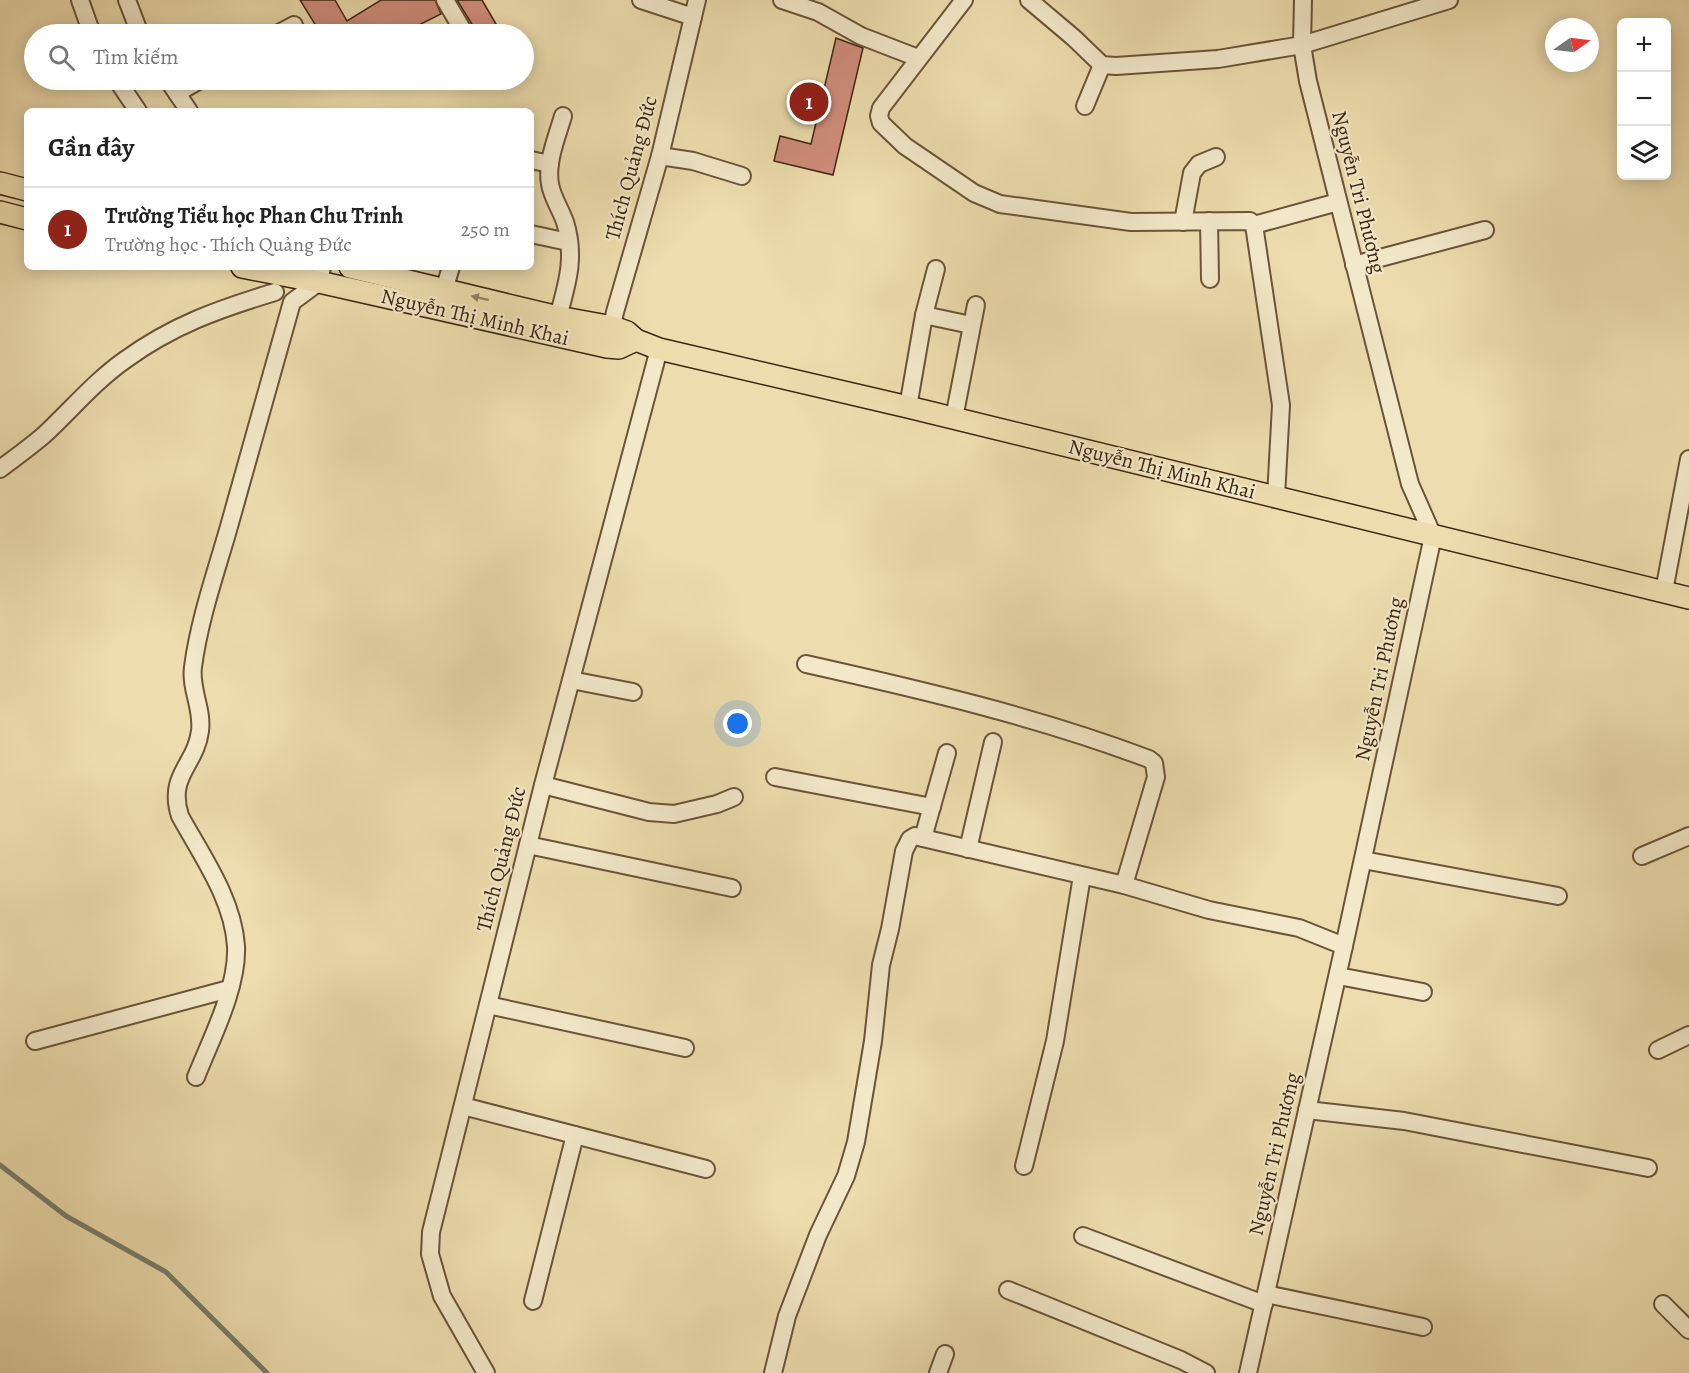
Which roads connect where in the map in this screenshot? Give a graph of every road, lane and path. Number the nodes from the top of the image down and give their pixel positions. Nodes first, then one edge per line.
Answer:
1 (80, 0) edge
2 (127, 0) edge
3 (445, 0) edge
4 (640, 0) edge
5 (697, 0) edge
6 (782, 0) edge
7 (964, 0) edge
8 (1029, 0) edge
9 (1303, 0) edge
10 (1449, 0) edge
11 (693, 17) junction
12 (88, 24) edge
13 (136, 24) edge
14 (459, 24) edge
15 (1302, 45) junction
16 (918, 58) junction
17 (1102, 65) junction
18 (124, 90) edge
19 (175, 90) edge
20 (1085, 106) dead end
21 (136, 108) edge
22 (187, 108) edge
23 (562, 116) dead end
24 (660, 156) junction
25 (1216, 157) dead end
26 (534, 161) edge
27 (550, 164) junction
28 (742, 176) dead end
29 (0, 183) edge
30 (24, 189) edge
31 (1338, 202) junction
32 (0, 212) edge
33 (24, 218) edge
34 (1209, 221) junction
35 (1183, 222) junction
36 (1254, 225) junction
37 (1485, 230) dead end
38 (534, 235) edge
39 (568, 242) junction
40 (1354, 265) junction
41 (936, 269) dead end
42 (250, 270) edge
43 (272, 270) edge
44 (362, 270) edge
45 (450, 270) edge
46 (321, 274) edge
47 (1210, 279) dead end
48 (444, 290) junction
49 (275, 292) junction
50 (292, 302) junction
51 (976, 305) dead end
52 (924, 315) junction
53 (558, 317) junction
54 (971, 326) junction
55 (610, 337) junction
56 (659, 350) junction
57 (908, 407) junction
58 (954, 418) junction
59 (1689, 459) edge
60 (0, 469) edge
61 (1276, 497) junction
62 (1433, 536) junction
63 (1664, 591) junction
64 (1689, 598) edge
65 (806, 664) dead end
66 (571, 680) junction
67 (633, 692) dead end
68 (993, 742) dead end
69 (947, 753) dead end
70 (776, 777) dead end
71 (543, 784) junction
72 (734, 797) dead end
73 (932, 807) junction
74 (1689, 836) edge
75 (923, 838) junction
76 (528, 845) junction
77 (968, 849) junction
78 (1642, 856) dead end
79 (1363, 860) junction
80 (1082, 876) junction
81 (1124, 885) junction
82 (732, 888) dead end
83 (1558, 896) dead end
84 (1344, 946) junction
85 (1338, 976) junction
86 (229, 989) junction
87 (1423, 992) dead end
88 (488, 1005) junction
89 (1689, 1035) edge
90 (35, 1041) dead end
91 (685, 1048) dead end
92 (1658, 1050) dead end
93 (196, 1077) dead end
94 (463, 1106) junction
95 (1307, 1110) junction
96 (575, 1136) junction
97 (1024, 1166) dead end
98 (1648, 1168) dead end
99 (706, 1169) dead end
100 (1083, 1236) dead end
101 (1008, 1290) dead end
102 (1265, 1299) junction
103 (533, 1301) dead end
104 (1663, 1304) dead end
105 (1423, 1327) dead end
106 (1689, 1330) edge
107 (945, 1354) dead end
108 (486, 1373) edge
109 (773, 1373) edge
110 (938, 1373) edge
111 (1206, 1373) edge
112 (1248, 1373) edge

1 - 12 street
2 - 13 street
3 - 14 street
4 - 11 street
5 - 11 street, Thích Quảng Đức
6 - 16 street
7 - 16 street
8 - 17 street
9 - 15 street, Nguyễn Tri Phương
10 - 15 street
11 - 24 street, Thích Quảng Đức
15 - 17 street
15 - 31 street, Nguyễn Tri Phương
16 - 35 street
17 - 20 street
18 - 21 street
19 - 22 street
23 - 27 street
24 - 28 street
24 - 55 street, Thích Quảng Đức
25 - 35 street
26 - 27 street
27 - 39 street
29 - 30 main road
31 - 36 street
31 - 40 street, Nguyễn Tri Phương
32 - 33 main road
34 - 35 street
34 - 36 street
34 - 47 street
36 - 61 street
37 - 40 street
38 - 39 street
39 - 53 street
40 - 62 street, Nguyễn Tri Phương
41 - 52 street
42 - 49 street
43 - 46 main road, Nguyễn Thị Minh Khai
44 - 48 main road, Nguyễn Thị Minh Khai
45 - 48 street
46 - 50 street
46 - 55 main road, Nguyễn Thị Minh Khai
53 -> 48 main road, Nguyễn Thị Minh Khai
49 - 50 street
49 - 60 street
50 - 86 street
51 - 54 street
52 - 54 street
52 - 57 street
53 - 55 main road, Nguyễn Thị Minh Khai
54 - 58 street
55 - 56 main road, Nguyễn Thị Minh Khai
56 - 57 main road, Nguyễn Thị Minh Khai
56 - 66 street, Thích Quảng Đức
57 - 58 main road, Nguyễn Thị Minh Khai
58 - 61 main road, Nguyễn Thị Minh Khai
59 - 63 street
61 - 62 main road, Nguyễn Thị Minh Khai
62 - 63 main road, Nguyễn Thị Minh Khai
62 - 79 street, Nguyễn Tri Phương
63 - 64 main road, Nguyễn Thị Minh Khai
65 - 81 street
66 - 67 street
66 - 71 street, Thích Quảng Đức
68 - 77 street
69 - 73 street
70 - 73 street
71 - 72 street
71 - 76 street, Thích Quảng Đức
73 - 75 street
74 - 78 street
75 - 77 street
75 - 109 street
76 - 82 street
76 - 88 street, Thích Quảng Đức
77 - 80 street
79 - 83 street
79 - 84 street, Nguyễn Tri Phương
80 - 81 street
80 - 97 street
81 - 84 street
84 - 85 street, Nguyễn Tri Phương
85 - 87 street
85 - 95 street, Nguyễn Tri Phương
86 - 90 street
86 - 93 street
88 - 91 street
88 - 94 street, Thích Quảng Đức
89 - 92 street
94 - 96 street
94 - 108 street, Thích Quảng Đức
95 - 98 street
95 - 102 street, Nguyễn Tri Phương
96 - 99 street
96 - 103 street
100 - 102 street
101 - 111 street
102 - 105 street
102 - 112 street, Nguyễn Tri Phương
104 - 106 street
107 - 110 street

